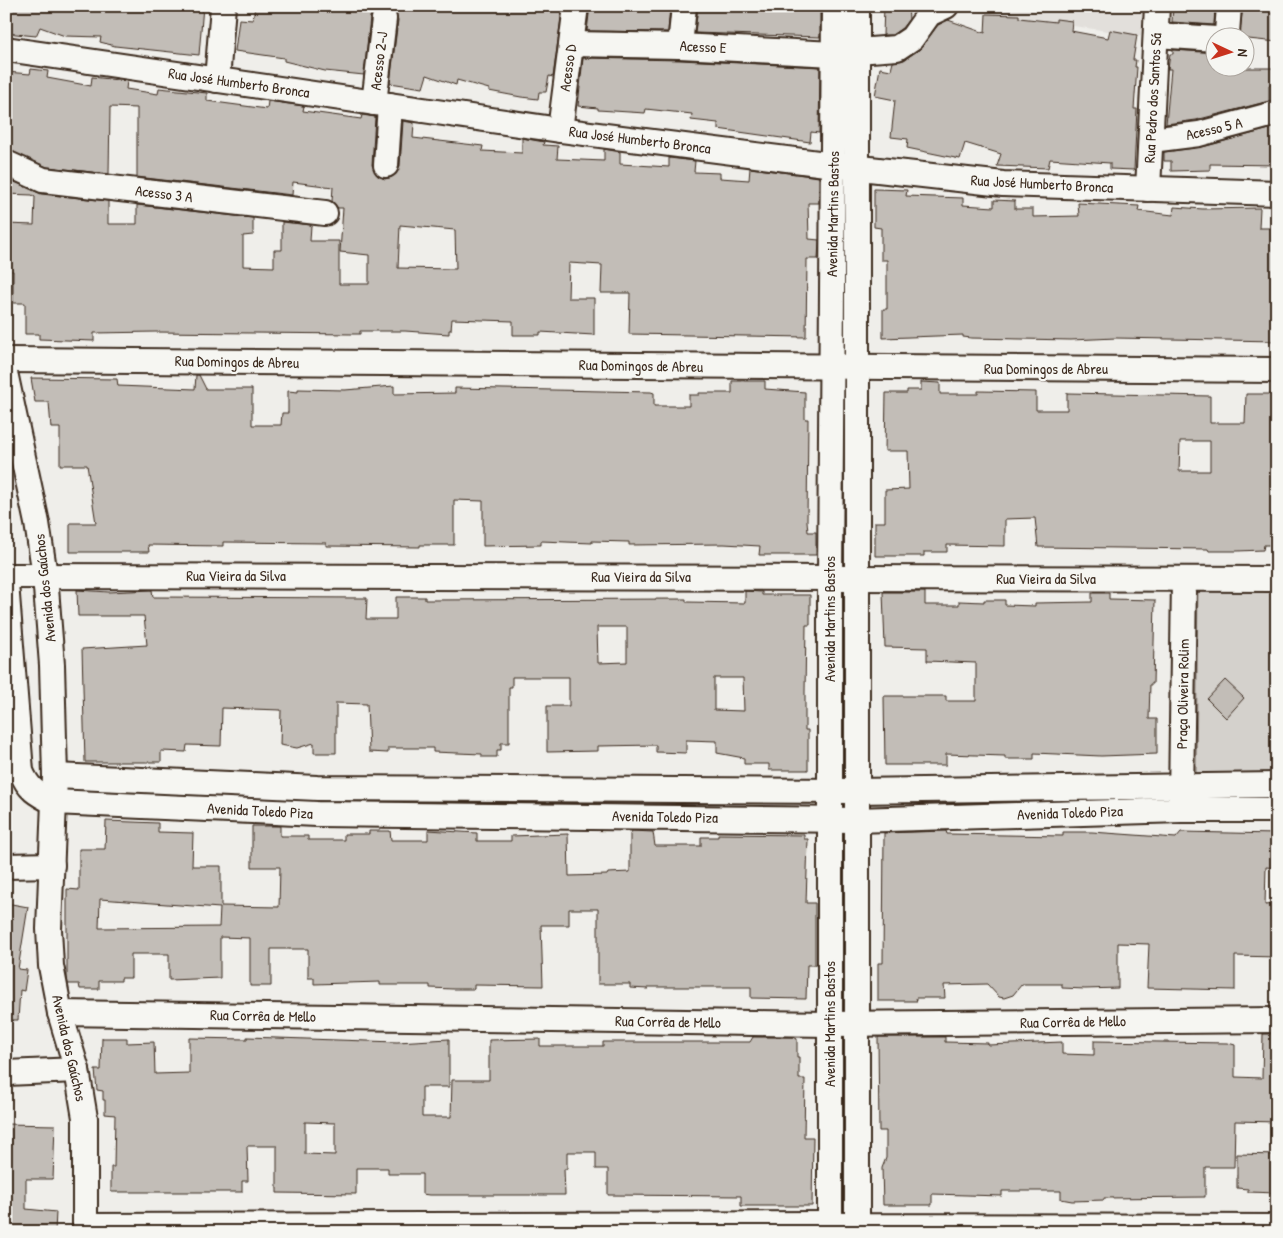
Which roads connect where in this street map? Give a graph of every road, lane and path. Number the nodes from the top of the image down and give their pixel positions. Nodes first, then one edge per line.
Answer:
1 (223, 6) edge
2 (576, 6) edge
3 (684, 6) edge
4 (834, 6) edge
5 (857, 6) edge
6 (946, 6) edge
7 (1157, 6) edge
8 (1229, 6) edge
9 (384, 19) dead end
10 (1227, 28) edge
11 (1156, 35) junction
12 (1206, 38) edge
13 (572, 44) junction
14 (680, 46) junction
15 (6, 49) edge
16 (857, 51) junction
17 (834, 54) junction
18 (218, 80) junction
19 (382, 104) junction
20 (1277, 113) edge
21 (560, 130) junction
22 (1151, 140) junction
23 (6, 163) edge
24 (386, 165) dead end
25 (834, 165) junction
26 (858, 167) junction
27 (1148, 189) junction
28 (1277, 193) edge
29 (325, 214) dead end
30 (6, 360) edge
31 (832, 368) junction
32 (857, 368) junction
33 (1277, 370) edge
34 (6, 376) edge
35 (46, 575) junction
36 (6, 576) edge
37 (830, 578) junction
38 (856, 578) junction
39 (1184, 579) junction
40 (1277, 579) edge
41 (6, 583) edge
42 (55, 776) junction
43 (1182, 785) junction
44 (1277, 785) edge
45 (317, 788) junction
46 (572, 790) junction
47 (830, 790) junction
48 (856, 791) junction
49 (54, 802) junction
50 (1181, 810) junction
51 (1277, 810) edge
52 (317, 814) junction
53 (572, 816) junction
54 (829, 819) junction
55 (856, 820) junction
56 (52, 865) junction
57 (6, 866) edge
58 (857, 867) junction
59 (829, 869) junction
60 (858, 926) junction
61 (830, 927) junction
62 (60, 1013) junction
63 (1277, 1020) edge
64 (830, 1024) junction
65 (857, 1024) junction
66 (77, 1070) junction
67 (6, 1073) edge
68 (1277, 1227) edge
69 (830, 1228) edge
70 (85, 1229) edge
71 (857, 1229) edge

1 - 18 street
2 - 13 street, Acesso D
3 - 14 street
4 - 17 street, Avenida Martins Bastos
5 - 16 street, Avenida Martins Bastos
6 - 16 street
7 - 11 street, Rua Pedro dos Santos Sá
8 - 10 street
9 - 19 street, Acesso 2-J
11 - 12 street
11 - 22 street, Rua Pedro dos Santos Sá
13 - 14 street, Acesso E
13 - 21 street, Acesso D
14 - 17 street, Acesso E
15 - 18 street, Rua José Humberto Bronca
16 - 26 street, Avenida Martins Bastos
17 - 25 street, Avenida Martins Bastos
18 - 19 street, Rua José Humberto Bronca
19 - 21 street, Rua José Humberto Bronca
19 - 24 street, Acesso 2-J
20 - 22 street, Acesso 5 A
21 - 25 street, Rua José Humberto Bronca
22 - 27 street, Rua Pedro dos Santos Sá
23 - 29 street, Acesso 3 A
25 - 26 street, Rua José Humberto Bronca
25 - 31 street, Avenida Martins Bastos
26 - 27 street, Rua José Humberto Bronca
26 - 32 street, Avenida Martins Bastos
27 - 28 street, Rua José Humberto Bronca
30 - 31 street, Rua Domingos de Abreu
31 - 32 street, Rua Domingos de Abreu
31 - 37 street, Avenida Martins Bastos
32 - 33 street, Rua Domingos de Abreu
32 - 38 street, Avenida Martins Bastos
34 - 35 street, Avenida dos Gaúchos
35 - 36 street, Rua Vieira da Silva
35 - 37 street, Rua Vieira da Silva
35 - 42 street, Avenida dos Gaúchos
37 - 38 street, Rua Vieira da Silva
37 - 47 street, Avenida Martins Bastos
38 - 39 street, Rua Vieira da Silva
38 - 48 street, Avenida Martins Bastos
39 - 40 street, Rua Vieira da Silva
39 - 43 street, Praça Oliveira Rolim
41 - 49 street
42 - 45 street, Avenida Toledo Piza
42 - 49 street, Avenida dos Gaúchos
43 - 44 street, Avenida Toledo Piza
43 - 48 street, Avenida Toledo Piza
43 - 50 street, Praça Oliveira Rolim
45 - 46 street, Avenida Toledo Piza
45 - 52 street
46 - 47 street, Avenida Toledo Piza
46 - 53 street
47 - 48 street, Avenida Toledo Piza
47 - 54 street, Avenida Martins Bastos
48 - 55 street, Avenida Martins Bastos
49 - 52 street, Avenida Toledo Piza
49 - 56 street, Avenida dos Gaúchos
50 - 51 street, Avenida Toledo Piza
50 - 55 street, Avenida Toledo Piza
52 - 53 street, Avenida Toledo Piza
53 - 54 street, Avenida Toledo Piza
54 - 55 street, Avenida Toledo Piza
54 - 59 street, Avenida Martins Bastos
55 - 58 street, Avenida Martins Bastos
56 - 57 street
56 - 62 street, Avenida dos Gaúchos
58 - 59 street
58 - 60 street, Avenida Martins Bastos
59 - 61 street, Avenida Martins Bastos
60 - 61 street
60 - 65 street, Avenida Martins Bastos
61 - 64 street, Avenida Martins Bastos
62 - 64 street, Rua Corrêa de Mello
62 - 66 street, Avenida dos Gaúchos
63 - 65 street, Rua Corrêa de Mello
64 - 65 street, Rua Corrêa de Mello
64 - 69 street, Avenida Martins Bastos
65 - 71 street, Avenida Martins Bastos
66 - 67 street
66 - 70 street, Avenida dos Gaúchos
68 - 71 street
69 - 70 street
69 - 71 street

